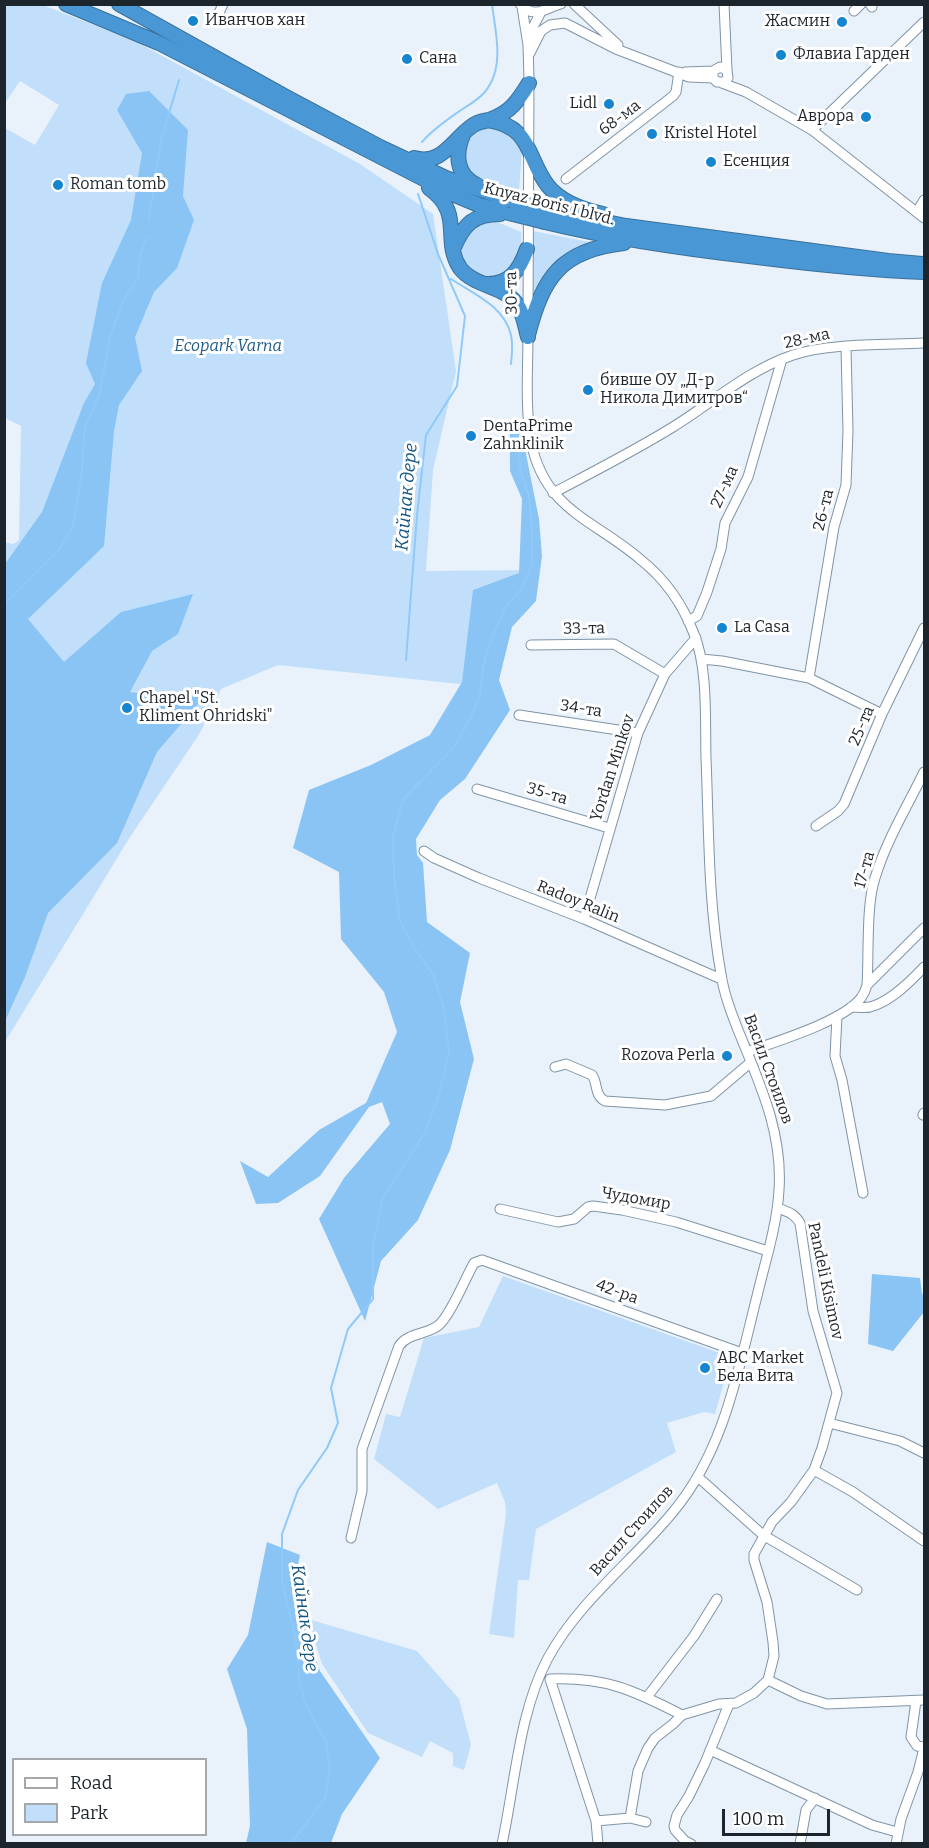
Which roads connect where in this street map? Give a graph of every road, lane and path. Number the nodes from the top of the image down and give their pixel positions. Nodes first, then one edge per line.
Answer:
1 (66, 4) edge
2 (119, 4) edge
3 (561, 4) edge
4 (724, 4) edge
5 (573, 5) edge
6 (521, 6) edge
7 (548, 8) edge
8 (924, 22) edge
9 (921, 32) edge
10 (528, 45) junction
11 (725, 47) junction
12 (631, 54) junction
13 (528, 58) junction
14 (679, 72) junction
15 (728, 72) junction
16 (716, 75) junction
17 (529, 83) junction
18 (746, 92) junction
19 (488, 120) junction
20 (812, 130) junction
21 (464, 133) junction
22 (530, 147) junction
23 (390, 157) junction
24 (566, 179) dead end
25 (510, 200) junction
26 (924, 200) edge
27 (513, 214) junction
28 (920, 215) edge
29 (546, 216) junction
30 (640, 242) junction
31 (453, 249) junction
32 (527, 249) junction
33 (806, 249) junction
34 (924, 264) edge
35 (924, 272) edge
36 (486, 284) junction
37 (528, 337) junction
38 (924, 343) edge
39 (846, 347) junction
40 (782, 359) junction
41 (553, 493) junction
42 (688, 621) junction
43 (924, 628) edge
44 (696, 638) junction
45 (531, 645) dead end
46 (701, 659) junction
47 (665, 674) junction
48 (809, 678) junction
49 (882, 714) junction
50 (519, 715) dead end
51 (638, 733) junction
52 (924, 772) edge
53 (477, 789) dead end
54 (816, 826) dead end
55 (609, 828) junction
56 (424, 851) dead end
57 (584, 919) junction
58 (924, 928) edge
59 (924, 967) edge
60 (722, 979) junction
61 (867, 985) junction
62 (851, 1007) junction
63 (837, 1016) junction
64 (747, 1052) junction
65 (751, 1062) junction
66 (555, 1067) dead end
67 (863, 1193) dead end
68 (778, 1208) junction
69 (500, 1209) dead end
70 (768, 1251) junction
71 (742, 1353) junction
72 (829, 1423) junction
73 (924, 1453) edge
74 (814, 1470) junction
75 (698, 1477) junction
76 (763, 1535) junction
77 (351, 1538) dead end
78 (924, 1539) edge
79 (857, 1590) dead end
80 (717, 1599) dead end
81 (541, 1672) junction
82 (550, 1679) junction
83 (768, 1680) junction
84 (647, 1697) junction
85 (920, 1701) edge
86 (729, 1704) junction
87 (682, 1715) junction
88 (924, 1747) edge
89 (710, 1750) junction
90 (815, 1798) junction
91 (630, 1818) junction
92 (596, 1821) junction
93 (646, 1822) dead end
94 (897, 1832) junction
95 (502, 1844) edge
96 (598, 1844) edge
97 (691, 1844) edge
98 (800, 1844) edge
99 (896, 1844) edge

1 - 23 highway, Knyaz Boris I blvd.
2 - 23 highway, Knyaz Boris I blvd.
3 - 7 street
4 - 11 street
5 - 12 street
6 - 7 street
6 - 10 street
7 - 10 street
8 - 9 street
9 - 20 street
10 - 13 street, 30-та
11 - 15 street
11 - 16 street
12 - 13 street
12 - 14 street
13 - 17 street, 30-та
14 - 16 street
14 - 24 street, 68-ма
15 - 16 street
15 - 16 street
15 - 18 street
16 - 18 street
17 - 19 highway
17 - 22 street, 30-та
18 - 20 street
19 - 21 highway
19 - 22 highway
20 - 28 street
21 - 23 highway
21 - 25 highway
22 - 32 street, 30-та
22 - 33 highway
23 - 25 highway, Knyaz Boris I blvd.
23 - 27 highway, Knyaz Boris I blvd.
23 - 31 highway
25 - 29 highway, Knyaz Boris I blvd., bridge
26 - 28 street
27 - 29 highway, Knyaz Boris I blvd., bridge
27 - 31 highway
29 - 30 highway, Knyaz Boris I blvd.
29 - 33 highway, Knyaz Boris I blvd.
30 - 35 highway, Knyaz Boris I blvd.
30 - 37 highway
31 - 36 highway
32 - 36 highway
32 - 37 street, 30-та
33 - 34 highway, Knyaz Boris I blvd.
36 - 37 highway
37 - 41 street, Васил Стоилов
38 - 39 street, 28-ма
39 - 40 street, 28-ма
39 - 48 street, 26-та
40 - 41 street, 28-ма
40 - 42 street, 27-ма
41 - 42 street, Васил Стоилов
42 - 44 street, Васил Стоилов
43 - 49 street, 25-та
44 - 46 street, Васил Стоилов
44 - 47 street, Yordan Minkov
45 - 47 street, 33-та
46 - 48 street
46 - 60 street, Васил Стоилов
47 - 51 street, Yordan Minkov
48 - 49 street
49 - 54 street, 25-та
50 - 51 street, 34-та
51 - 55 street, Yordan Minkov
52 - 61 street, 17-та
53 - 55 street, 35-та
55 - 57 street, Yordan Minkov
56 - 57 street, Radoy Ralin
57 - 60 street, Radoy Ralin
58 - 61 street
59 - 62 street
60 - 64 street, Васил Стоилов
61 - 62 street
62 - 63 street
63 - 64 street
63 - 67 street
64 - 65 street, Васил Стоилов
65 - 66 street
65 - 68 street, Васил Стоилов
68 - 70 street, Васил Стоилов
68 - 72 street, Pandeli Kisimov
69 - 70 street, Чудомир
70 - 71 street, Васил Стоилов
71 - 75 street, Васил Стоилов
71 - 77 street, 42-ра
72 - 73 street
72 - 74 street, Pandeli Kisimov
74 - 76 street, Pandeli Kisimov
74 - 78 street
75 - 76 street
75 - 81 street, Васил Стоилов
76 - 79 street
76 - 83 street, Pandeli Kisimov
80 - 84 street
81 - 82 street
81 - 95 street, Васил Стоилов
82 - 84 street
82 - 92 street
83 - 85 street
83 - 86 street
84 - 87 street
85 - 88 street
86 - 87 street
86 - 89 street
87 - 91 street
88 - 94 street
89 - 90 street
89 - 97 street
90 - 94 street
90 - 98 street
91 - 92 street
91 - 93 street
92 - 96 street
94 - 99 street

